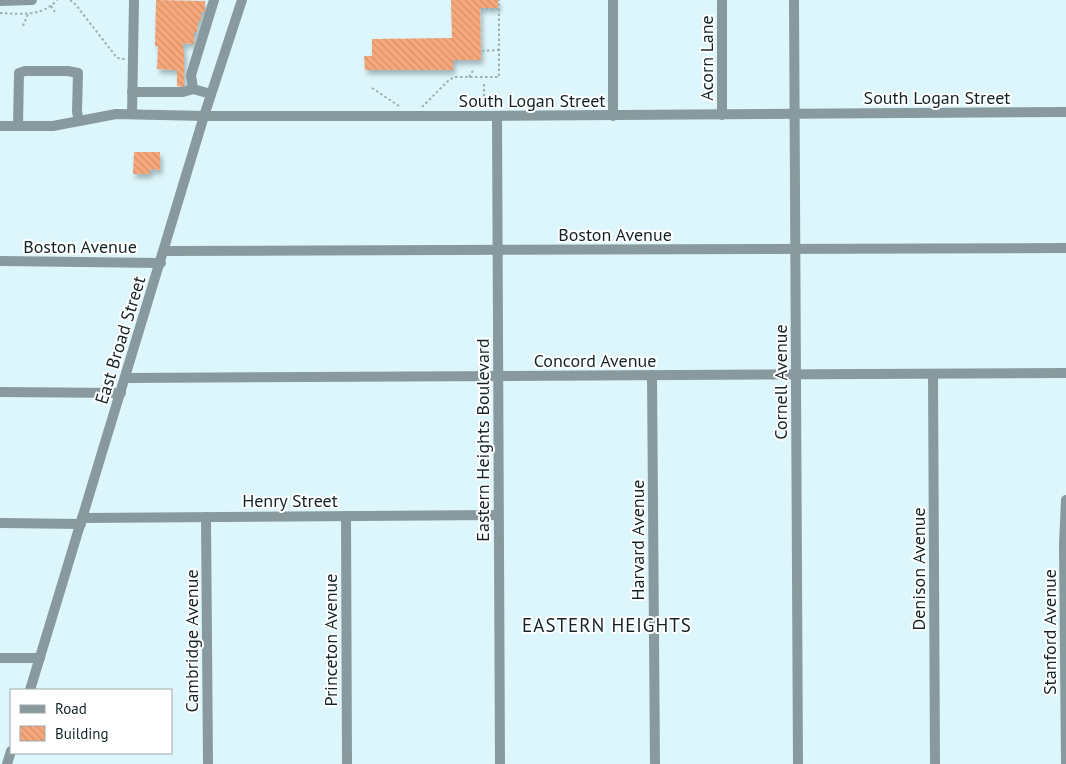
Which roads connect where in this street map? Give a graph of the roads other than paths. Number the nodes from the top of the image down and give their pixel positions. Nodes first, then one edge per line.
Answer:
1 (32, 0) edge
2 (134, 0) edge
3 (214, 0) edge
4 (242, 0) edge
5 (613, 0) edge
6 (722, 0) edge
7 (794, 0) edge
8 (0, 1) edge
9 (188, 91) junction
10 (132, 92) junction
11 (211, 94) junction
12 (1066, 112) edge
13 (132, 114) junction
14 (722, 115) junction
15 (794, 115) junction
16 (204, 116) junction
17 (496, 116) junction
18 (613, 116) junction
19 (79, 121) junction
20 (0, 126) edge
21 (18, 126) junction
22 (1066, 248) edge
23 (795, 249) junction
24 (497, 250) junction
25 (164, 251) junction
26 (0, 262) edge
27 (161, 263) junction
28 (1066, 373) edge
29 (796, 374) junction
30 (933, 374) junction
31 (498, 376) junction
32 (652, 376) junction
33 (125, 378) junction
34 (0, 392) edge
35 (120, 393) junction
36 (1066, 500) edge
37 (498, 515) junction
38 (346, 516) junction
39 (206, 517) junction
40 (82, 521) junction
41 (0, 523) edge
42 (1066, 652) edge
43 (0, 658) edge
44 (40, 658) junction
45 (30, 689) edge
46 (208, 764) edge
47 (347, 764) edge
48 (500, 764) edge
49 (655, 764) edge
50 (798, 764) edge
51 (935, 764) edge
52 (1066, 764) edge

1 - 8 street
2 - 10 street
3 - 9 street
4 - 11 street, East Broad Street
5 - 18 street
6 - 14 street, Acorn Lane
7 - 15 street, Cornell Avenue
9 - 10 street
9 - 11 street
10 - 13 street
11 - 16 street, East Broad Street
12 - 15 street, South Logan Street
13 - 16 street, South Logan Street
13 - 19 street, South Logan Street
14 - 15 street, South Logan Street
14 - 18 street, South Logan Street
15 - 23 street, Cornell Avenue
16 - 17 street, South Logan Street
16 - 25 street, East Broad Street
17 - 18 street, South Logan Street
17 - 24 street, Eastern Heights Boulevard
19 - 21 street, South Logan Street
19 - 21 street
20 - 21 street, South Logan Street
22 - 23 street, Boston Avenue
23 - 24 street, Boston Avenue
23 - 29 street, Cornell Avenue
24 - 25 street, Boston Avenue
24 - 31 street, Eastern Heights Boulevard
25 - 27 street, East Broad Street
26 - 27 street, Boston Avenue
27 - 33 street, East Broad Street
28 - 30 street, Concord Avenue
29 - 30 street, Concord Avenue
29 - 32 street, Concord Avenue
29 - 50 street, Cornell Avenue
30 - 51 street, Denison Avenue
31 - 32 street, Concord Avenue
31 - 33 street, Concord Avenue
31 - 37 street, Eastern Heights Boulevard
32 - 49 street, Harvard Avenue
33 - 35 street, East Broad Street
34 - 35 street
35 - 40 street, East Broad Street
36 - 42 street, Stanford Avenue
37 - 38 street, Henry Street
37 - 48 street, Eastern Heights Boulevard
38 - 39 street, Henry Street
38 - 47 street, Princeton Avenue
39 - 40 street, Henry Street
39 - 46 street, Cambridge Avenue
40 - 41 street, Henry Street
40 - 44 street, East Broad Street
42 - 52 street, Stanford Avenue
43 - 44 street
44 - 45 street, East Broad Street

